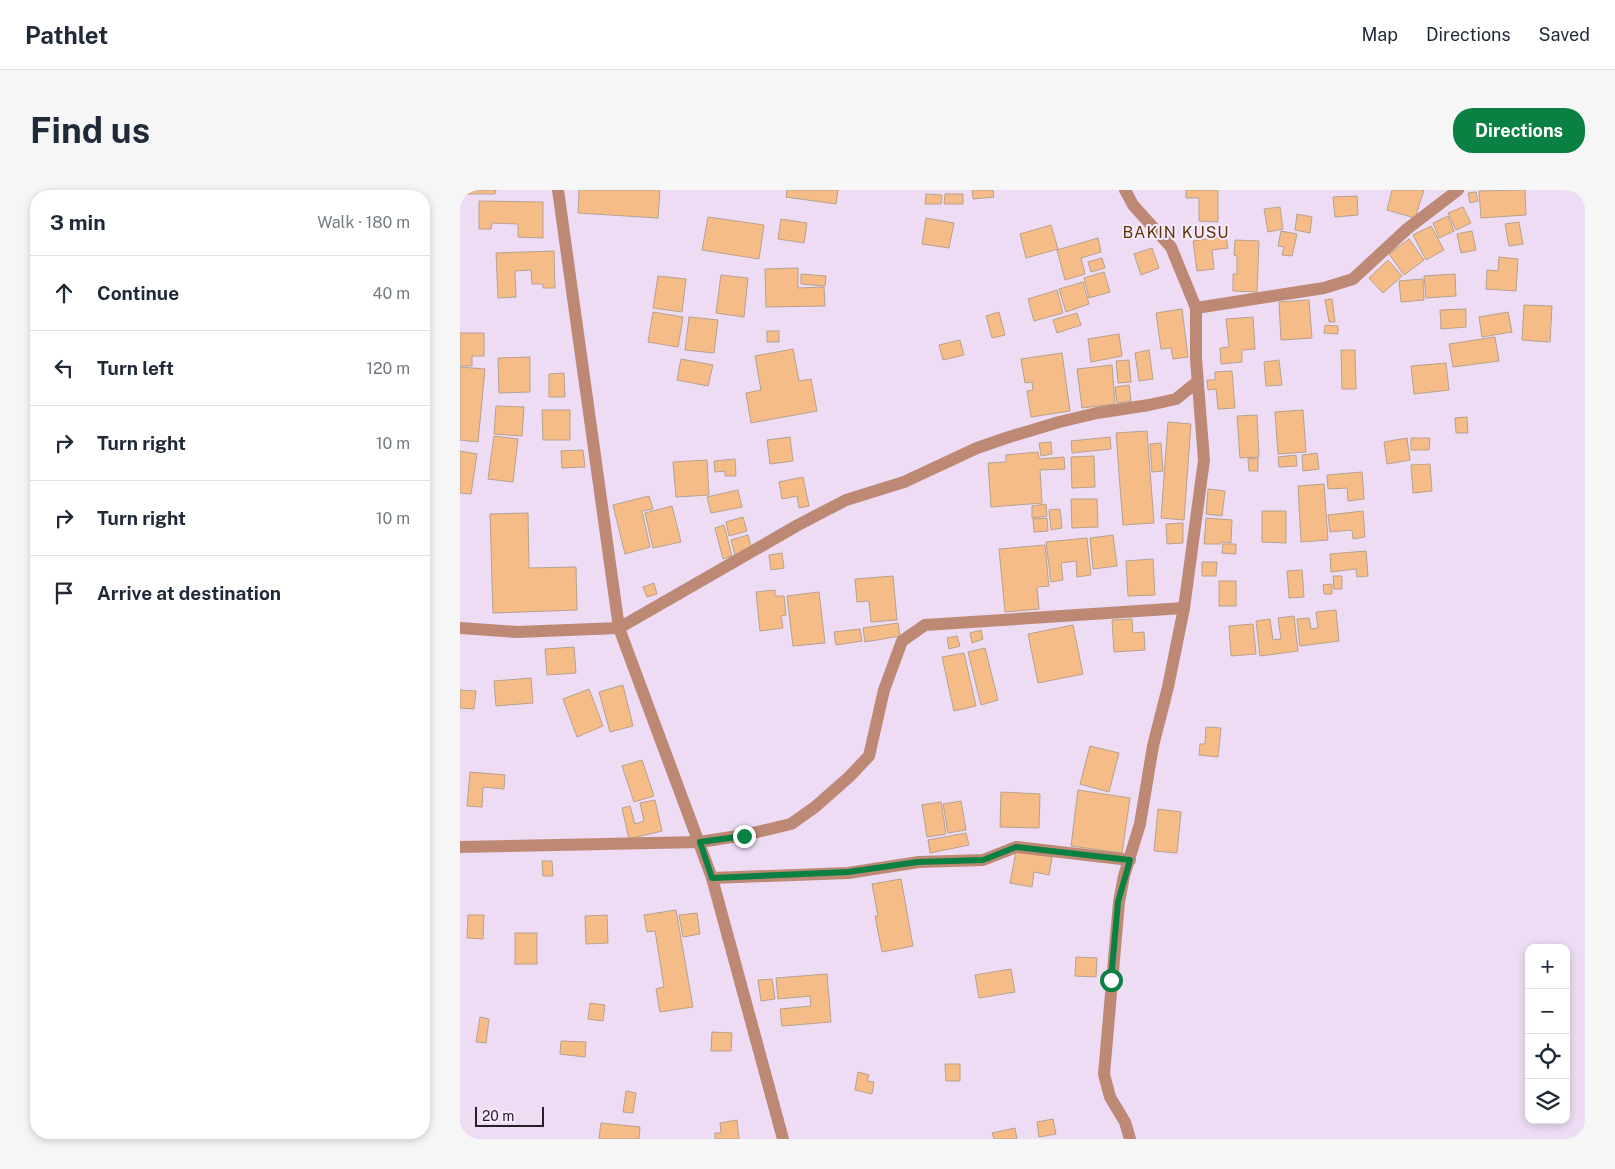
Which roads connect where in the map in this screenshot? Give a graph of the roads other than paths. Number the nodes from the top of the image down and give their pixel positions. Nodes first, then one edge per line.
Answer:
1 (558, 190) edge
2 (1125, 190) edge
3 (1458, 190) edge
4 (1196, 308) junction
5 (1198, 382) junction
6 (1184, 608) junction
7 (460, 628) edge
8 (619, 628) junction
9 (700, 842) junction
10 (460, 847) edge
11 (1130, 860) junction
12 (712, 878) junction
13 (783, 1139) edge
14 (1130, 1139) edge

1 - 8 street
2 - 4 street
3 - 4 street
4 - 5 street
5 - 6 street
5 - 8 street
6 - 9 street
6 - 11 street
7 - 8 street
8 - 9 street
9 - 10 street
9 - 12 street
11 - 12 street
11 - 14 street
12 - 13 street

